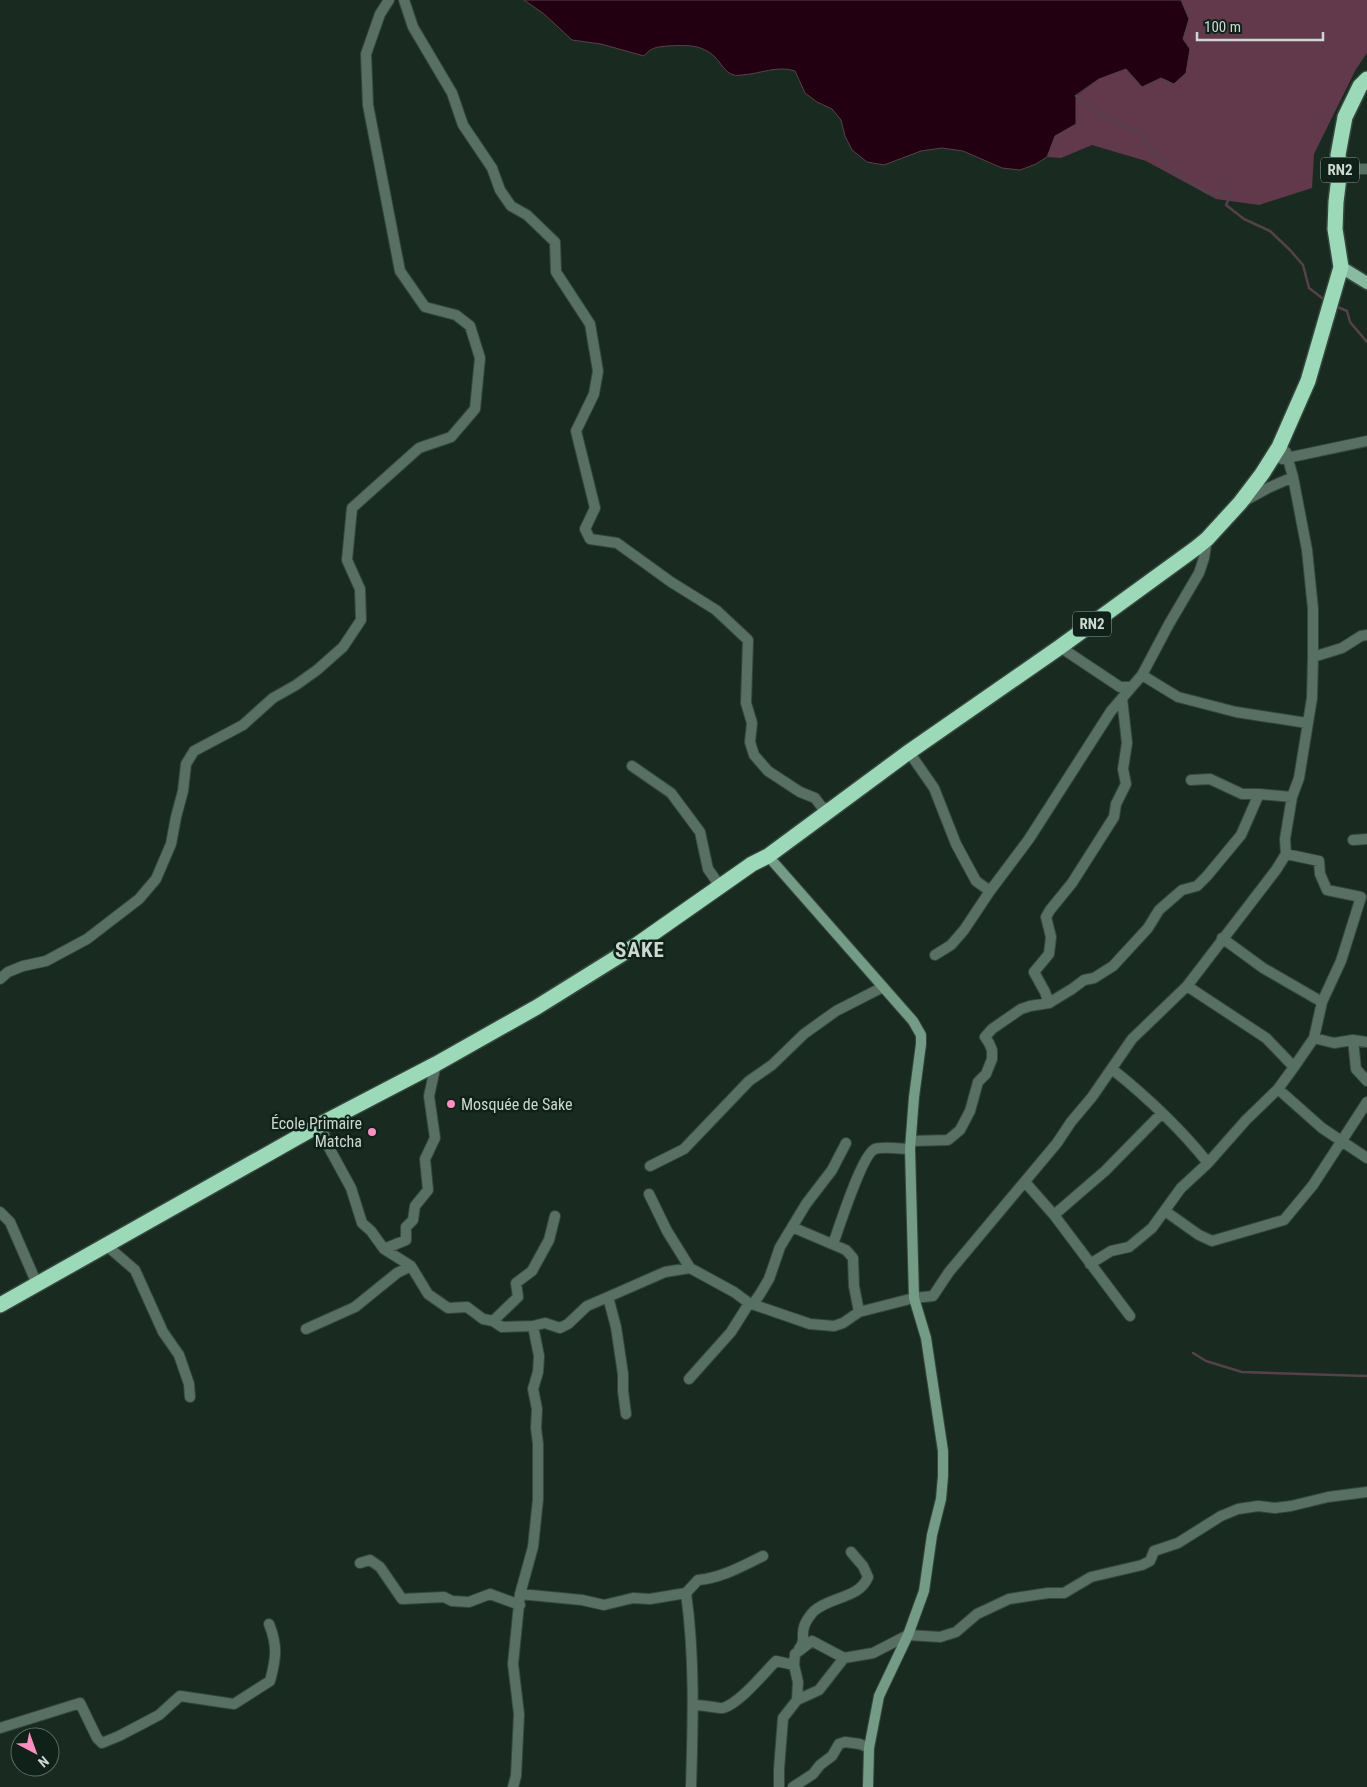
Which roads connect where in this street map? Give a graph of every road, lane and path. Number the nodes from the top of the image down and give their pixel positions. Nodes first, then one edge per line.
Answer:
1 (389, 0) edge
2 (404, 0) edge
3 (1367, 79) edge
4 (1340, 169) junction
5 (1367, 170) edge
6 (1341, 267) junction
7 (1367, 283) edge
8 (1367, 441) edge
9 (1279, 455) junction
10 (1293, 477) junction
11 (1240, 502) junction
12 (1207, 539) junction
13 (1367, 635) edge
14 (1060, 648) junction
15 (1313, 657) junction
16 (1142, 675) junction
17 (1131, 687) junction
18 (1122, 698) junction
19 (1307, 723) junction
20 (906, 754) junction
21 (632, 766) dead end
22 (1191, 780) dead end
23 (1259, 794) junction
24 (1292, 796) junction
25 (829, 810) junction
26 (1367, 838) edge
27 (1353, 840) dead end
28 (1286, 854) junction
29 (768, 856) junction
30 (720, 886) junction
31 (990, 891) junction
32 (1363, 905) edge
33 (1222, 938) junction
34 (935, 955) dead end
35 (0, 979) edge
36 (1187, 986) junction
37 (883, 987) junction
38 (1322, 1002) junction
39 (1049, 1003) junction
40 (1314, 1038) junction
41 (1353, 1040) junction
42 (1367, 1042) edge
43 (436, 1064) junction
44 (1294, 1067) junction
45 (1112, 1069) junction
46 (1367, 1081) edge
47 (1278, 1089) junction
48 (1367, 1102) edge
49 (1162, 1113) junction
50 (321, 1124) junction
51 (1341, 1141) junction
52 (846, 1143) dead end
53 (911, 1145) junction
54 (1367, 1158) edge
55 (1208, 1163) junction
56 (650, 1166) dead end
57 (1025, 1182) junction
58 (649, 1194) dead end
59 (1165, 1211) junction
60 (0, 1212) edge
61 (1054, 1214) junction
62 (555, 1216) dead end
63 (792, 1227) junction
64 (833, 1244) junction
65 (106, 1245) junction
66 (384, 1249) junction
67 (1090, 1264) junction
68 (411, 1266) junction
69 (690, 1268) junction
70 (37, 1284) junction
71 (608, 1297) junction
72 (914, 1298) junction
73 (753, 1304) junction
74 (0, 1305) edge
75 (859, 1312) junction
76 (1130, 1316) dead end
77 (493, 1321) junction
78 (533, 1326) junction
79 (306, 1330) dead end
80 (690, 1379) dead end
81 (190, 1397) dead end
82 (626, 1414) dead end
83 (1367, 1492) edge
84 (851, 1552) dead end
85 (763, 1556) dead end
86 (360, 1563) dead end
87 (686, 1593) junction
88 (520, 1594) junction
89 (520, 1605) junction
90 (269, 1624) dead end
91 (908, 1635) junction
92 (795, 1654) junction
93 (844, 1658) junction
94 (794, 1665) junction
95 (797, 1700) junction
96 (692, 1705) junction
97 (0, 1728) edge
98 (869, 1748) junction
99 (513, 1787) edge
100 (691, 1787) edge
101 (780, 1787) edge
102 (793, 1787) edge
103 (868, 1787) edge

1 - 35 street
2 - 25 street
3 - 4 highway, RN2
4 - 5 street
4 - 6 highway, RN2
6 - 7 main road
6 - 9 highway, RN2
8 - 9 street
9 - 10 street
9 - 11 highway, RN2
10 - 11 street
10 - 15 street
11 - 12 highway, RN2
12 - 14 highway, RN2
12 - 16 street
13 - 15 street
14 - 17 street
14 - 20 highway, RN2
15 - 19 street
16 - 17 street
16 - 19 street
17 - 18 street
18 - 31 street
18 - 39 street
19 - 24 street
20 - 25 highway, RN2
20 - 31 street
21 - 30 street
22 - 23 street
23 - 24 street
23 - 39 street
24 - 28 street
25 - 29 highway, RN2
26 - 27 street
28 - 32 street
28 - 33 street
29 - 30 highway, RN2
29 - 37 main road
30 - 43 highway, RN2
31 - 34 street
32 - 38 street
33 - 36 street
33 - 38 street
36 - 44 street
36 - 45 street
37 - 53 main road
37 - 56 street
38 - 40 street
39 - 53 street
40 - 41 street
40 - 44 street
41 - 42 street
41 - 46 street
43 - 50 highway, RN2
43 - 66 street
44 - 47 street
45 - 49 street
45 - 57 street
47 - 51 street
47 - 55 street
48 - 51 street
49 - 55 street
49 - 61 street
50 - 65 highway, RN2
50 - 66 street
51 - 54 street
51 - 59 street
52 - 63 street
53 - 64 street
53 - 72 main road
55 - 59 street
57 - 61 street
57 - 72 street
58 - 69 street
59 - 67 street
60 - 70 street
61 - 67 street
62 - 77 street
63 - 64 street
63 - 73 street
64 - 75 street
65 - 70 highway, RN2
65 - 81 street
66 - 68 street
67 - 76 street
68 - 77 street
68 - 79 street
69 - 71 street
69 - 73 street
70 - 74 highway, RN2
71 - 78 street
71 - 82 street
72 - 75 street
72 - 91 main road
73 - 75 street
73 - 80 street
77 - 78 street
78 - 88 street
83 - 91 street
84 - 92 street
85 - 87 street
86 - 89 street
87 - 88 street
87 - 96 street
88 - 89 street
89 - 99 street
90 - 97 street
91 - 93 street
91 - 98 main road
92 - 93 street
92 - 94 street
93 - 95 street
94 - 95 street
94 - 96 street
95 - 101 street
96 - 100 street
98 - 102 street
98 - 103 main road

